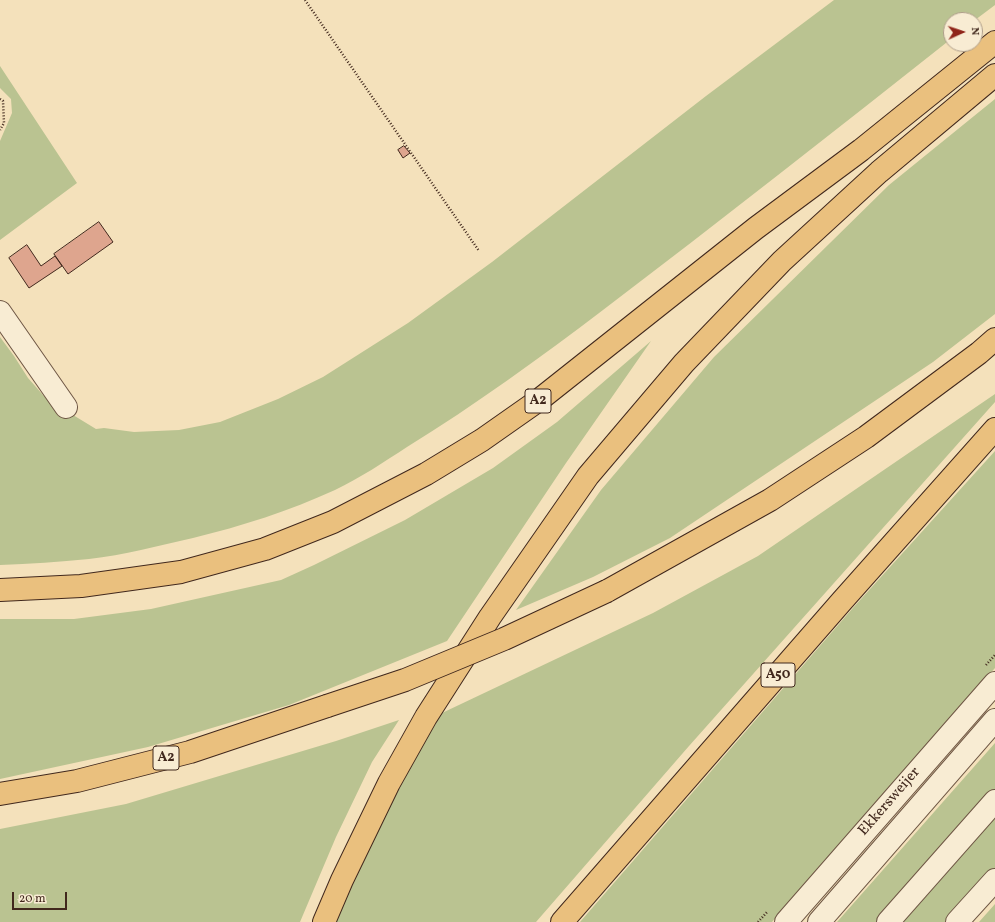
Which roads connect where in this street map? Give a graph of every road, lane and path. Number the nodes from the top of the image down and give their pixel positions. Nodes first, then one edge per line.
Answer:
1 (305, 0) edge
2 (995, 42) edge
3 (995, 75) edge
4 (0, 99) edge
5 (0, 130) edge
6 (479, 251) dead end
7 (0, 312) edge
8 (995, 339) edge
9 (66, 407) dead end
10 (995, 429) edge
11 (0, 590) edge
12 (995, 683) edge
13 (995, 720) edge
14 (0, 794) edge
15 (995, 801) edge
16 (995, 880) edge
17 (324, 922) edge
18 (562, 922) edge
19 (786, 922) edge
20 (819, 922) edge
21 (888, 922) edge
22 (957, 922) edge

1 - 6 path
2 - 11 highway, A2
3 - 17 highway
4 - 5 path
7 - 9 street
8 - 14 highway, A2, bridge
10 - 18 highway, A50
12 - 19 street, Ekkersweijer
13 - 20 street
15 - 21 street
16 - 22 street

